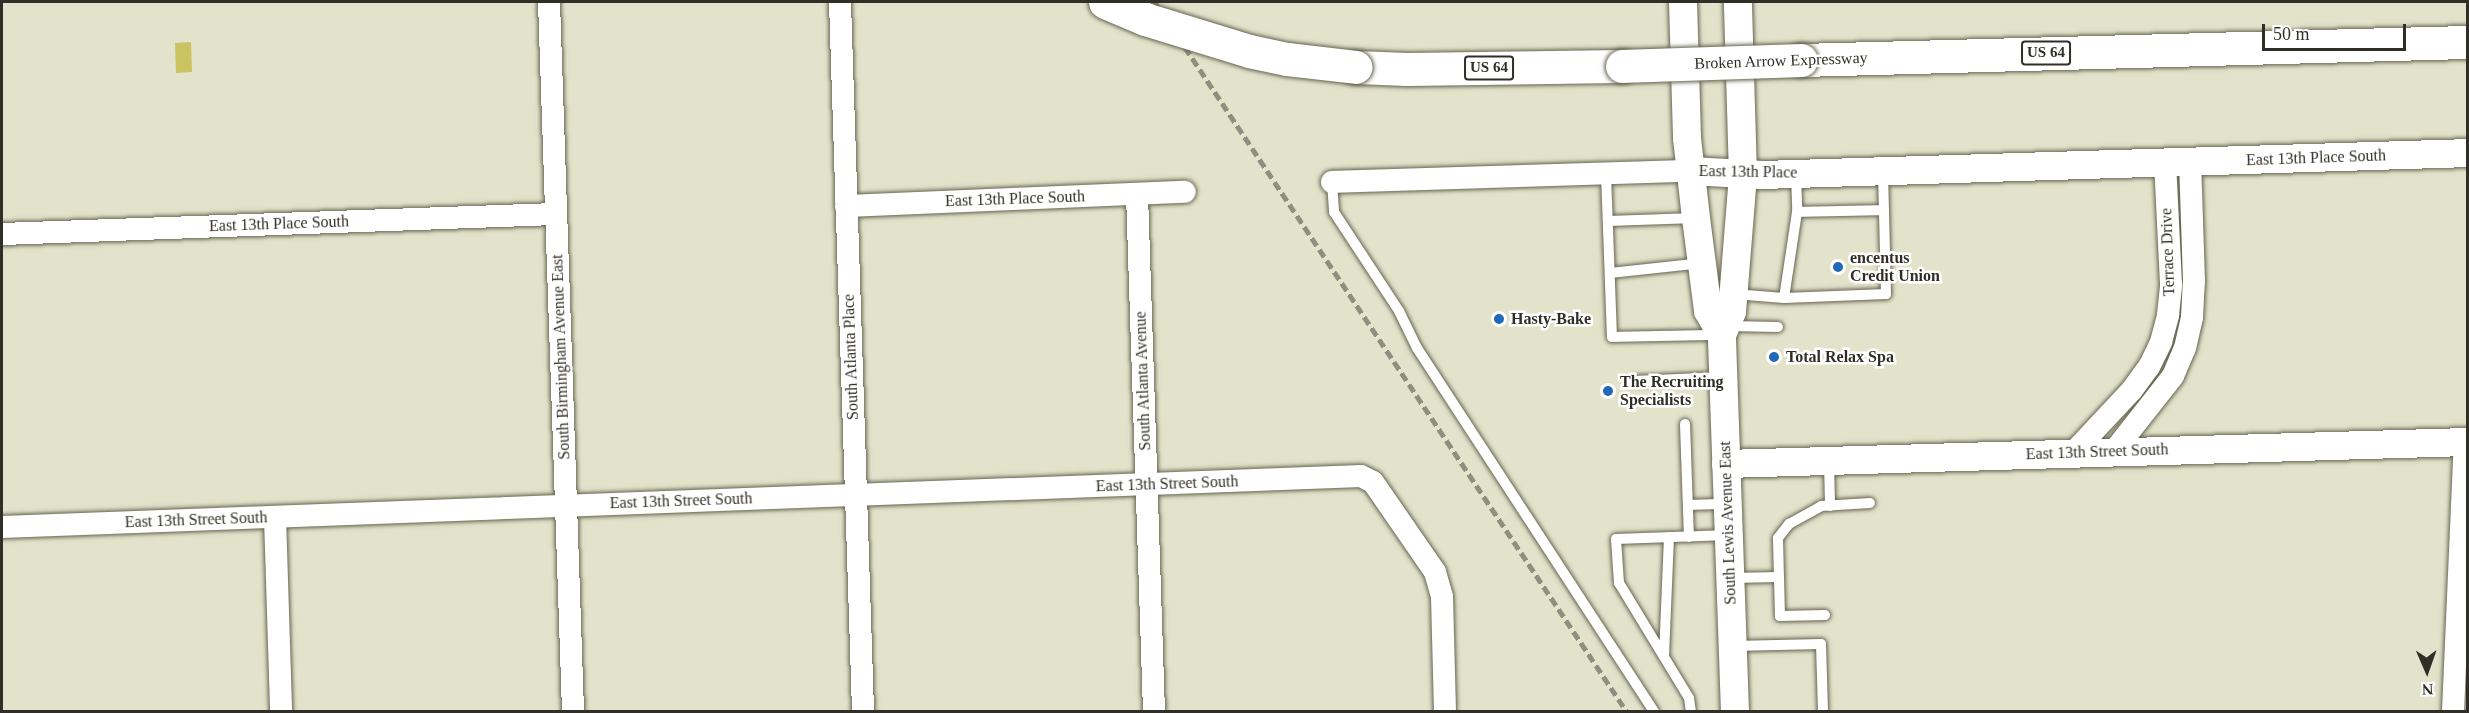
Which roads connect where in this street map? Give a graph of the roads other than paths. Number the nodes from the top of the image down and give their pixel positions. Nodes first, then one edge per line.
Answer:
1 (549, 2) edge
2 (840, 2) edge
3 (1105, 2) edge
4 (1683, 2) edge
5 (1738, 2) edge
6 (2461, 45) edge
7 (2468, 153) edge
8 (2177, 163) junction
9 (1691, 171) junction
10 (1883, 171) junction
11 (1606, 174) junction
12 (1796, 174) junction
13 (1743, 175) junction
14 (1332, 182) joint
15 (1185, 192) dead end
16 (1137, 194) junction
17 (846, 206) junction
18 (1884, 210) junction
19 (1797, 212) junction
20 (556, 214) junction
21 (1696, 218) junction
22 (1608, 221) junction
23 (2, 234) edge
24 (1702, 263) junction
25 (1610, 273) junction
26 (1734, 294) junction
27 (1784, 298) junction
28 (1778, 327) dead end
29 (1724, 331) junction
30 (1723, 377) junction
31 (1633, 381) dead end
32 (1684, 424) dead end
33 (2466, 442) edge
34 (2114, 452) junction
35 (2073, 453) junction
36 (1829, 461) junction
37 (1726, 464) junction
38 (1146, 485) junction
39 (856, 495) junction
40 (1870, 503) dead end
41 (1728, 504) junction
42 (1688, 505) junction
43 (566, 506) junction
44 (1830, 506) junction
45 (275, 517) junction
46 (2, 527) edge
47 (1729, 535) junction
48 (1669, 537) junction
49 (1689, 537) junction
50 (1779, 577) junction
51 (1730, 578) junction
52 (1825, 615) dead end
53 (1733, 646) junction
54 (1664, 656) junction
55 (281, 711) edge
56 (573, 711) edge
57 (863, 711) edge
58 (1154, 711) edge
59 (1445, 711) edge
60 (1654, 711) edge
61 (1691, 711) edge
62 (1735, 711) edge
63 (1823, 711) edge
64 (2453, 711) edge

1 - 20 street, South Birmingham Avenue East
2 - 17 street, South Atlanta Place
3 - 6 highway, Broken Arrow Expressway / US 64, bridge
4 - 9 street, South Lewis Avenue East
5 - 13 street, South Lewis Avenue East
7 - 8 street, East 13th Place South
8 - 10 street, East 13th Place
8 - 34 street, Terrace Drive
8 - 35 street, Terrace Drive
9 - 11 street, East 13th Place
9 - 13 street, East 13th Place
9 - 21 street, South Lewis Avenue East
10 - 12 street, East 13th Place
10 - 18 lane
11 - 14 street, East 13th Place
11 - 22 lane
12 - 13 street, East 13th Place
12 - 19 lane
13 - 26 street, South Lewis Avenue East
14 - 60 lane
15 - 16 street, East 13th Place South
16 - 17 street, East 13th Place South
16 - 38 street, South Atlanta Avenue
17 - 39 street, South Atlanta Place
18 - 19 lane
18 - 27 lane
19 - 27 lane
20 - 23 street, East 13th Place South
20 - 43 street, South Birmingham Avenue East
21 - 22 lane
21 - 24 street, South Lewis Avenue East
22 - 25 lane
24 - 25 lane
24 - 29 street, South Lewis Avenue East
25 - 29 lane
26 - 27 lane
26 - 29 street, South Lewis Avenue East
28 - 29 lane
29 - 30 street, South Lewis Avenue East
30 - 31 lane
30 - 37 street, South Lewis Avenue East
32 - 42 lane
33 - 34 street, East 13th Street South
33 - 64 street
34 - 35 street, East 13th Street South
35 - 36 street, East 13th Street South
36 - 37 street, East 13th Street South
36 - 44 lane
37 - 41 street, South Lewis Avenue East
38 - 39 street, East 13th Street South
38 - 58 street, South Atlanta Avenue
38 - 59 street, East 13th Street South
39 - 43 street, East 13th Street South
39 - 57 street, South Atlanta Place
40 - 44 lane
41 - 42 lane
41 - 47 street, South Lewis Avenue East
42 - 49 lane
43 - 45 street, East 13th Street South
43 - 56 street, South Birmingham Avenue East
44 - 50 lane
45 - 46 street, East 13th Street South
45 - 55 street
47 - 49 lane
47 - 51 street, South Lewis Avenue East
48 - 49 lane
48 - 54 lane
48 - 54 lane
50 - 51 lane
50 - 52 lane
51 - 53 street, South Lewis Avenue East
53 - 62 street, South Lewis Avenue East
53 - 63 lane
54 - 61 lane

